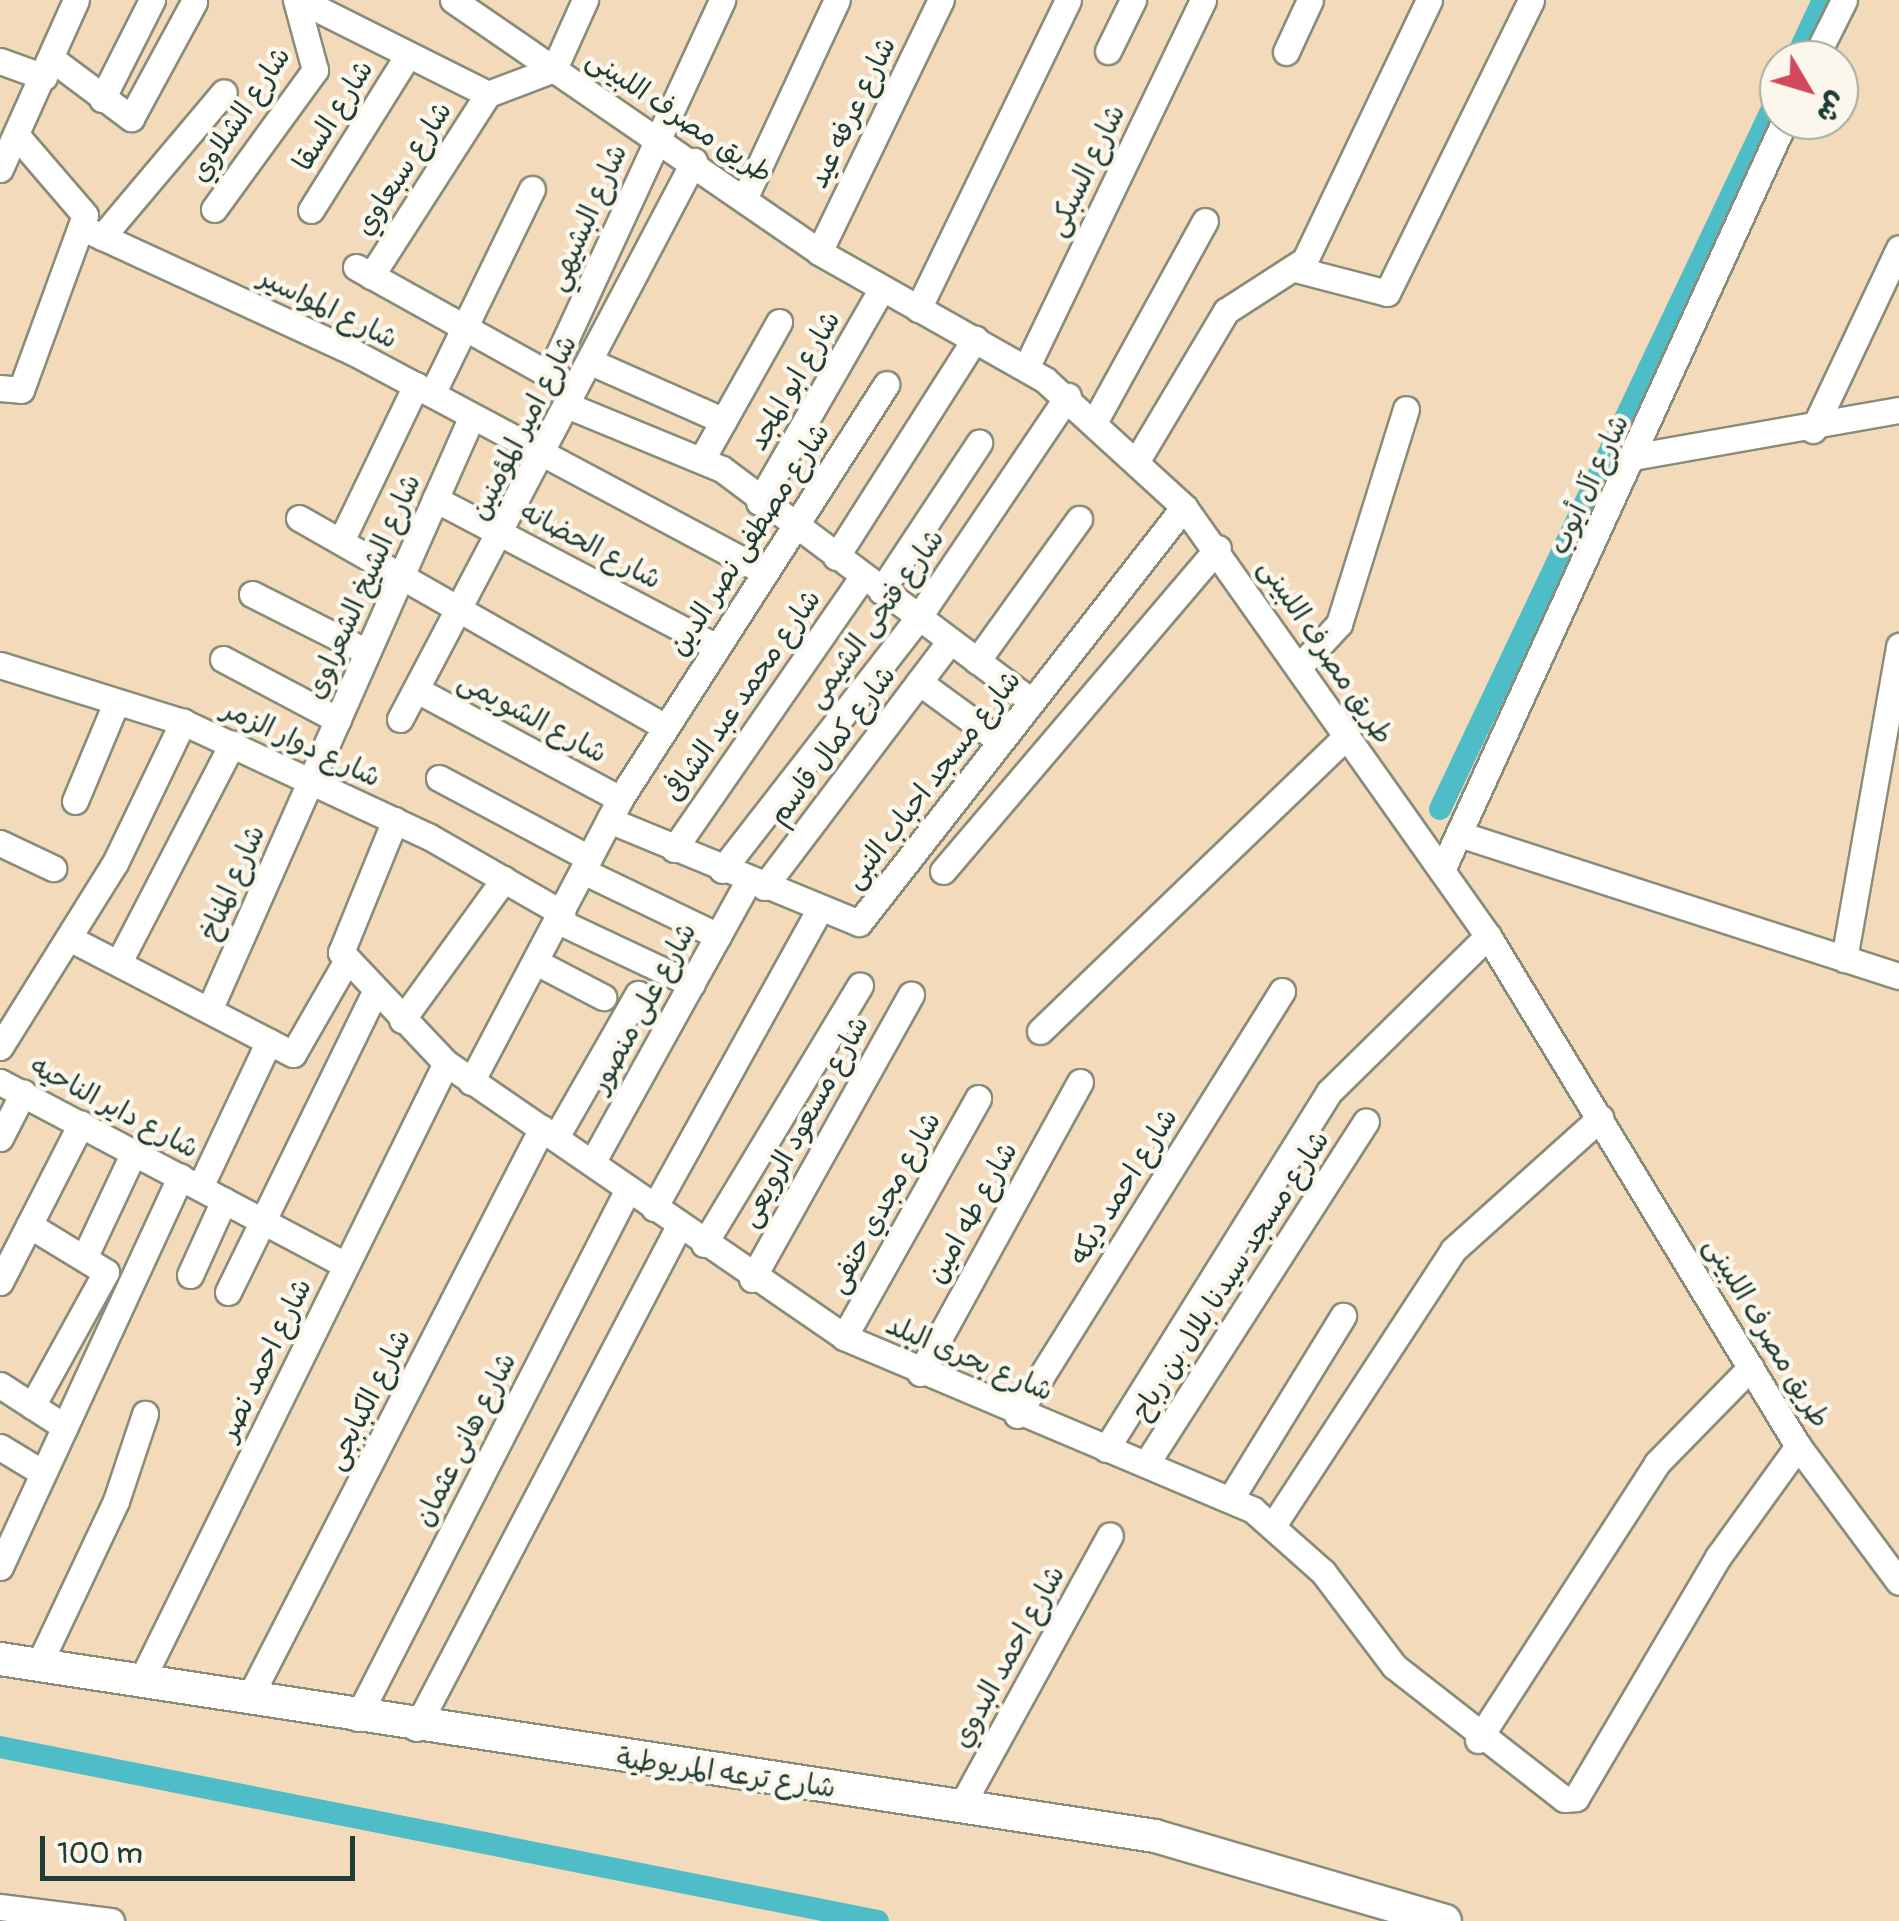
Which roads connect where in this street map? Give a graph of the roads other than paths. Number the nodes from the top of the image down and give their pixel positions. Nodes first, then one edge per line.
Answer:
1 (76, 0) edge
2 (152, 0) edge
3 (298, 0) edge
4 (585, 0) edge
5 (722, 0) edge
6 (838, 0) edge
7 (941, 0) edge
8 (1068, 0) edge
9 (1132, 0) edge
10 (1203, 0) edge
11 (1310, 0) edge
12 (1429, 0) edge
13 (1531, 0) edge
14 (1844, 0) edge
15 (194, 2) edge
16 (459, 2) edge
17 (1824, 40) edge
18 (1108, 51) dead end
19 (1286, 52) dead end
20 (408, 55) junction
21 (0, 61) edge
22 (48, 68) junction
23 (554, 68) junction
24 (224, 92) dead end
25 (488, 94) junction
26 (102, 98) junction
27 (18, 138) junction
28 (656, 139) junction
29 (1775, 140) edge
30 (694, 161) junction
31 (0, 169) edge
32 (532, 189) dead end
33 (746, 197) junction
34 (214, 208) dead end
35 (311, 210) dead end
36 (1204, 221) dead end
37 (92, 232) junction
38 (1899, 248) edge
39 (819, 252) junction
40 (1295, 269) junction
41 (881, 290) junction
42 (918, 309) junction
43 (779, 322) dead end
44 (465, 328) junction
45 (974, 338) junction
46 (591, 362) junction
47 (1026, 368) junction
48 (549, 374) junction
49 (886, 384) dead end
50 (11, 388) edge
51 (424, 390) junction
52 (1068, 396) junction
53 (573, 398) junction
54 (1406, 409) dead end
55 (1899, 410) edge
56 (472, 416) junction
57 (1096, 419) junction
58 (724, 420) junction
59 (1813, 430) junction
60 (979, 443) dead end
61 (544, 456) junction
62 (1638, 456) junction
63 (703, 458) junction
64 (1138, 458) junction
65 (436, 499) junction
66 (759, 502) junction
67 (1184, 507) junction
68 (299, 518) dead end
69 (1079, 519) dead end
70 (794, 527) junction
71 (503, 534) junction
72 (341, 541) junction
73 (1218, 548) junction
74 (836, 557) junction
75 (765, 572) junction
76 (402, 575) junction
77 (872, 584) junction
78 (252, 594) dead end
79 (462, 608) junction
80 (918, 618) junction
81 (950, 641) junction
82 (1899, 646) edge
83 (717, 647) junction
84 (368, 652) junction
85 (223, 659) dead end
86 (977, 661) junction
87 (0, 665) edge
88 (1300, 667) junction
89 (919, 682) junction
90 (417, 690) junction
91 (1031, 701) junction
92 (116, 704) junction
93 (400, 719) dead end
94 (338, 720) junction
95 (184, 722) junction
96 (665, 727) junction
97 (1347, 736) junction
98 (1000, 741) junction
99 (232, 744) junction
100 (439, 778) dead end
101 (310, 782) junction
102 (75, 801) dead end
103 (614, 809) junction
104 (394, 820) junction
105 (1459, 834) junction
106 (0, 843) edge
107 (674, 850) junction
108 (586, 865) junction
109 (53, 868) dead end
110 (722, 870) junction
111 (1442, 870) junction
112 (942, 871) dead end
113 (504, 880) junction
114 (756, 884) junction
115 (820, 909) junction
116 (560, 917) junction
117 (718, 936) junction
118 (1488, 936) junction
119 (71, 939) junction
120 (1844, 959) junction
121 (119, 962) junction
122 (346, 962) junction
123 (536, 962) junction
124 (1899, 976) edge
125 (692, 984) junction
126 (860, 986) dead end
127 (1282, 991) dead end
128 (375, 992) junction
129 (638, 994) dead end
130 (911, 994) dead end
131 (603, 998) dead end
132 (210, 1008) junction
133 (402, 1020) junction
134 (1040, 1030) dead end
135 (269, 1041) junction
136 (0, 1048) edge
137 (446, 1062) junction
138 (471, 1082) junction
139 (1080, 1082) dead end
140 (11, 1087) edge
141 (978, 1098) dead end
142 (1600, 1118) junction
143 (1366, 1121) dead end
144 (81, 1124) junction
145 (549, 1132) junction
146 (0, 1138) edge
147 (134, 1152) junction
148 (592, 1163) junction
149 (190, 1182) junction
150 (628, 1188) junction
151 (224, 1200) junction
152 (654, 1208) junction
153 (263, 1221) junction
154 (29, 1226) junction
155 (679, 1226) junction
156 (704, 1244) junction
157 (86, 1254) junction
158 (346, 1265) junction
159 (190, 1275) dead end
160 (752, 1278) junction
161 (0, 1282) edge
162 (228, 1292) dead end
163 (1344, 1316) dead end
164 (844, 1336) junction
165 (1750, 1367) junction
166 (920, 1373) junction
167 (0, 1385) edge
168 (32, 1406) junction
169 (145, 1414) dead end
170 (1017, 1415) junction
171 (65, 1427) junction
172 (1798, 1446) junction
173 (0, 1447) edge
174 (1106, 1448) junction
175 (1146, 1464) junction
176 (43, 1473) junction
177 (1231, 1498) junction
178 (1274, 1524) junction
179 (8, 1529) edge
180 (1110, 1535) dead end
181 (0, 1567) edge
182 (1899, 1582) edge
183 (0, 1659) edge
184 (38, 1666) junction
185 (140, 1683) junction
186 (248, 1700) junction
187 (357, 1718) junction
188 (416, 1728) junction
189 (1478, 1740) junction
190 (960, 1808) junction
191 (0, 1907) edge
192 (111, 1921) edge
193 (1445, 1921) edge

1 - 22 street
2 - 26 street
3 - 20 street
3 - 34 street, شارع الشلاوي
4 - 23 street
5 - 28 street, شارع البشيهي
6 - 33 street
7 - 39 street, شارع عرفه عيد
8 - 42 street
9 - 18 street
10 - 47 street, شارع السبكى
11 - 19 street
12 - 40 street
13 - 40 street
14 - 17 street
15 - 26 street
16 - 23 street, طريق مصرف اللبينى
20 - 25 street
20 - 35 street, شارع السقا
21 - 22 street
22 - 26 street
22 - 27 street
23 - 25 street
23 - 28 street, طريق مصرف اللبينى
24 - 37 street
25 - 44 street, شارع سبعاوي
27 - 31 street
27 - 37 street
28 - 30 street, طريق مصرف اللبينى
28 - 48 street, شارع البشيهي
29 - 62 street, شارع آل أيوب
30 - 33 street, طريق مصرف اللبينى
30 - 46 street, شارع امير المؤمنين
32 - 44 street
33 - 39 street, طريق مصرف اللبينى
36 - 57 street
37 - 50 street
37 - 51 street, شارع المواسير
38 - 59 street
39 - 41 street, طريق مصرف اللبينى
40 - 64 street
41 - 42 street, طريق مصرف اللبينى
41 - 66 street, شارع ابو المجد
42 - 45 street, طريق مصرف اللبينى
43 - 58 street
44 - 48 street
44 - 51 street
45 - 47 street, طريق مصرف اللبينى
45 - 74 street
46 - 53 street, شارع امير المؤمنين
46 - 58 street
47 - 52 street, طريق مصرف اللبينى
48 - 53 street
49 - 70 street, شارع مصطفى نصر الدين
51 - 56 street, شارع المواسير
51 - 72 street
52 - 57 street, طريق مصرف اللبينى
52 - 80 street, شارع فتحى الشيمى
53 - 61 street, شارع امير المؤمنين
53 - 63 street
54 - 88 street
55 - 59 street
56 - 61 street, شارع المواسير
56 - 65 street, شارع الشيخ الشعراوى
57 - 64 street, طريق مصرف اللبينى
58 - 63 street
59 - 62 street
60 - 77 street, شارع محمد عبد الشافى
61 - 71 street, شارع امير المؤمنين
61 - 75 street, شارع المواسير
62 - 105 street, شارع آل أيوب
63 - 66 street
64 - 67 street, طريق مصرف اللبينى
65 - 71 street, شارع الحضانه
65 - 76 street, شارع الشيخ الشعراوى
66 - 70 street
67 - 73 street, طريق مصرف اللبينى
67 - 91 street, شارع مسجد احباب النبى
68 - 72 street
69 - 86 street
70 - 74 street
70 - 75 street, شارع مصطفى نصر الدين
71 - 79 street, شارع امير المؤمنين
71 - 83 street, شارع الحضانه
72 - 76 street
73 - 88 street, طريق مصرف اللبينى
73 - 112 street
74 - 77 street
75 - 83 street, شارع مصطفى نصر الدين
76 - 79 street
76 - 84 street, شارع الشيخ الشعراوى
77 - 80 street
77 - 107 street, شارع محمد عبد الشافى
78 - 84 street
79 - 90 street, شارع امير المؤمنين
79 - 96 street
80 - 81 street
80 - 110 street, شارع فتحى الشيمى
81 - 86 street
81 - 89 street, شارع كمال قاسم
82 - 120 street
83 - 96 street, شارع مصطفى نصر الدين
84 - 94 street, شارع الشيخ الشعراوى
85 - 94 street
86 - 91 street
87 - 92 street, شارع دوار الزمر
88 - 97 street, طريق مصرف اللبينى
89 - 98 street
89 - 114 street, شارع كمال قاسم
90 - 93 street, شارع امير المؤمنين
90 - 103 street, شارع الشويمى
91 - 98 street, شارع مسجد احباب النبى
92 - 95 street, شارع دوار الزمر
92 - 102 street
94 - 101 street, شارع الشيخ الشعراوى
95 - 99 street, شارع دوار الزمر
95 - 119 street
96 - 103 street, شارع مصطفى نصر الدين
97 - 111 street, طريق مصرف اللبينى
97 - 134 street
98 - 115 street, شارع مسجد احباب النبى
99 - 101 street, شارع دوار الزمر
99 - 121 street
100 - 108 street
101 - 104 street, شارع دوار الزمر
101 - 132 street, شارع المناخ
103 - 107 street, شارع مسجد احباب النبى
103 - 108 street, شارع مصطفى نصر الدين
104 - 113 street, شارع دوار الزمر
104 - 122 street
105 - 111 street, شارع آل أيوب
105 - 120 street
106 - 109 street
107 - 110 street, شارع مسجد احباب النبى
108 - 116 street, شارع مصطفى نصر الدين
108 - 117 street
110 - 114 street, شارع مسجد احباب النبى
111 - 118 street, طريق مصرف اللبينى
113 - 116 street, شارع دوار الزمر
113 - 133 street
114 - 115 street, شارع مسجد احباب النبى
114 - 117 street, شارع على منصور
115 - 152 street
116 - 123 street, شارع مصطفى نصر الدين
116 - 125 street, شارع دوار الزمر
117 - 125 street, شارع على منصور
118 - 142 street, طريق مصرف اللبينى
118 - 174 street
119 - 121 street
119 - 136 street
120 - 124 street
121 - 132 street
122 - 128 street, شارع بحرى البلد
122 - 135 street
123 - 131 street
123 - 138 street, شارع مصطفى نصر الدين
125 - 148 street, شارع على منصور
126 - 156 street
127 - 170 street, شارع احمد ديكه
128 - 133 street, شارع بحرى البلد
128 - 153 street
129 - 145 street, شارع الكبابجى
130 - 160 street, شارع مسعود الرويعى
132 - 135 street
133 - 137 street, شارع بحرى البلد
135 - 149 street, شارع داير الناحيه
137 - 138 street, شارع بحرى البلد
137 - 158 street, شارع احمد نصر
138 - 145 street, شارع بحرى البلد
139 - 166 street, شارع طه امين
140 - 144 street, شارع داير الناحيه
140 - 146 street
141 - 164 street, شارع مجدي حنفى
142 - 165 street, طريق مصرف اللبينى
142 - 178 street
143 - 175 street, شارع مسجد سيدنا بلال بن رباح
144 - 147 street, شارع داير الناحيه
144 - 154 street
145 - 148 street, شارع بحرى البلد
145 - 186 street, شارع الكبابجى
147 - 149 street, شارع داير الناحيه
147 - 157 street
148 - 150 street, شارع بحرى البلد
149 - 151 street, شارع داير الناحيه
149 - 171 street
150 - 152 street, شارع بحرى البلد
150 - 187 street, شارع هانى عثمان
151 - 153 street, شارع داير الناحيه
151 - 159 street
152 - 155 street, شارع بحرى البلد
153 - 158 street, شارع داير الناحيه
153 - 162 street
154 - 157 street
154 - 161 street
155 - 156 street, شارع بحرى البلد
155 - 188 street
156 - 160 street, شارع بحرى البلد
157 - 168 street
158 - 185 street, شارع احمد نصر
160 - 164 street, شارع بحرى البلد
163 - 177 street
164 - 166 street, شارع بحرى البلد
165 - 172 street, طريق مصرف اللبينى
165 - 189 street
166 - 170 street, شارع بحرى البلد
167 - 168 street
168 - 171 street
169 - 184 street
170 - 174 street, شارع بحرى البلد
171 - 176 street
172 - 182 street, طريق مصرف اللبينى
172 - 189 street, شارع بحرى البلد
173 - 176 street
174 - 175 street, شارع بحرى البلد
175 - 177 street, شارع بحرى البلد
176 - 179 street
177 - 178 street, شارع بحرى البلد
178 - 189 street, شارع بحرى البلد
179 - 181 street
180 - 190 street, شارع احمد البدوي
183 - 184 main road, شارع ترعه المريوطية
184 - 185 main road, شارع ترعه المريوطية
185 - 186 main road, شارع ترعه المريوطية
186 - 187 main road, شارع ترعه المريوطية
187 - 188 main road, شارع ترعه المريوطية
188 - 190 main road, شارع ترعه المريوطية
190 - 193 main road, شارع ترعه المريوطية
191 - 192 street

